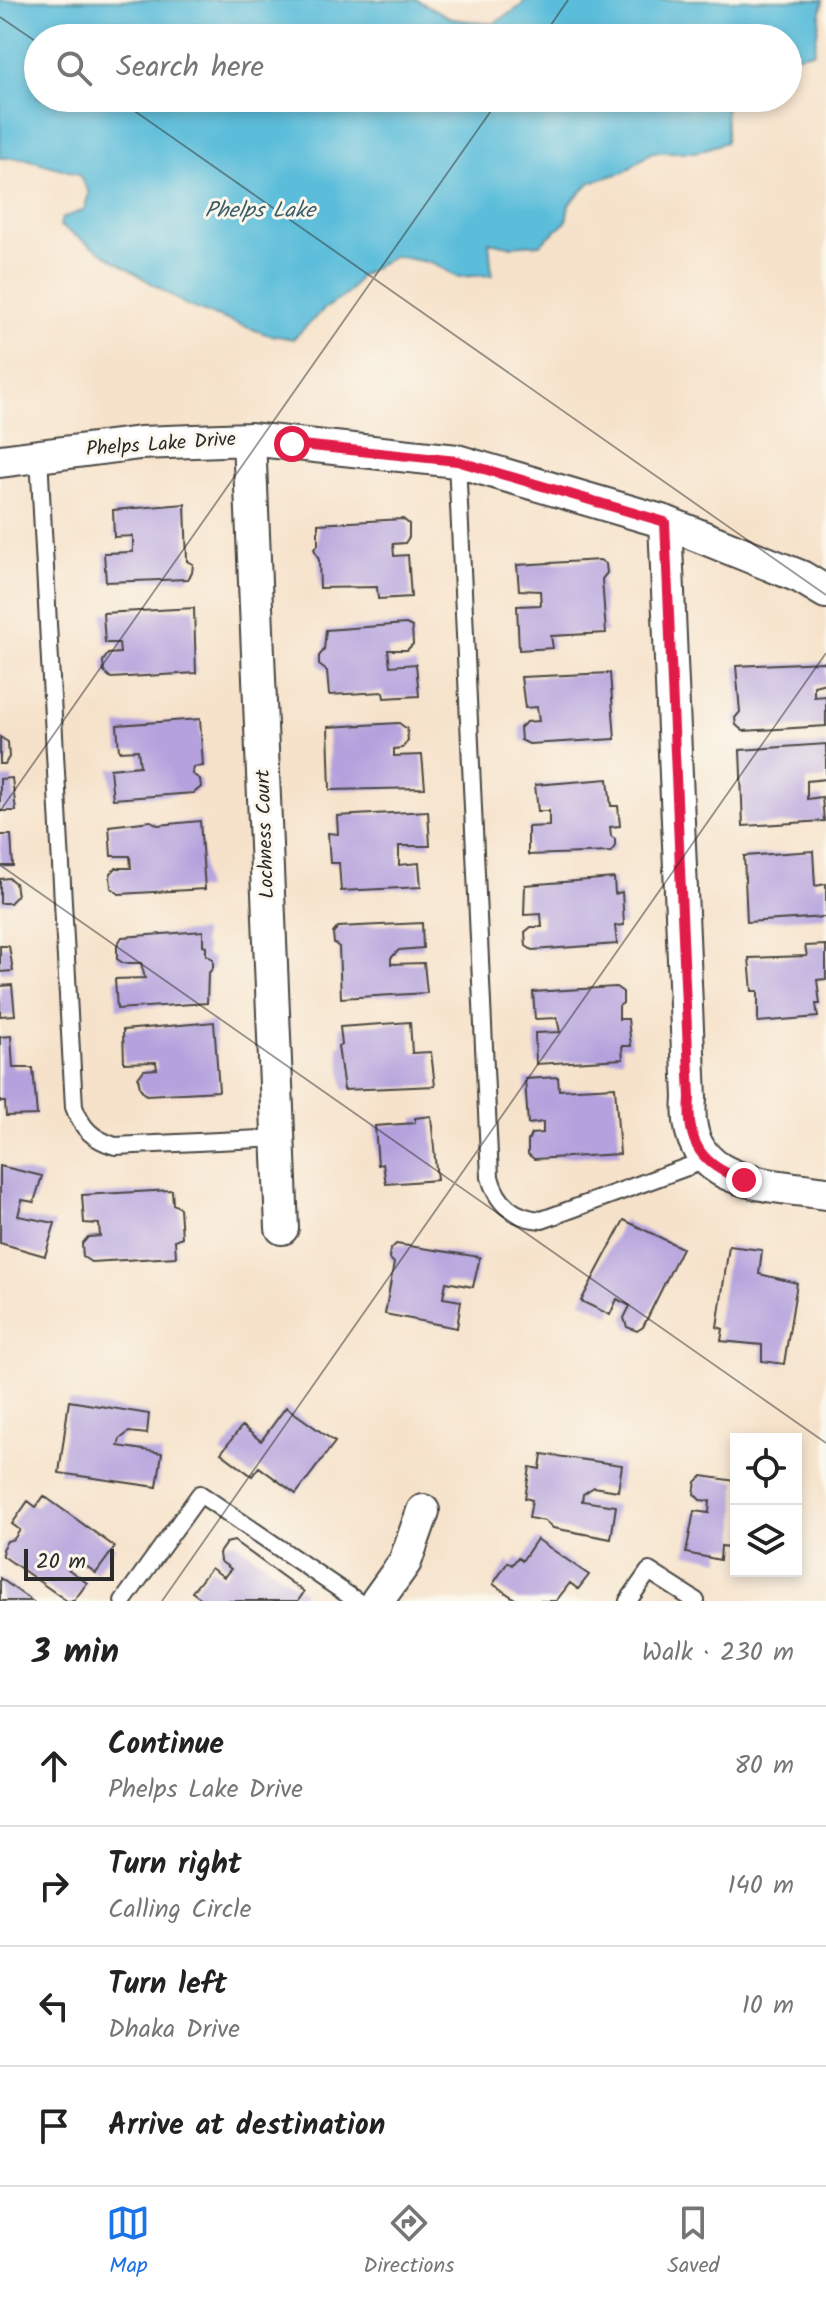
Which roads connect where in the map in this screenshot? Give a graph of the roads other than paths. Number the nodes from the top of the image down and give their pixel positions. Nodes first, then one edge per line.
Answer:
1 (249, 439) junction
2 (39, 456) junction
3 (0, 461) edge
4 (457, 461) junction
5 (665, 522) junction
6 (826, 592) edge
7 (279, 1138) junction
8 (706, 1160) junction
9 (826, 1193) edge
10 (282, 1228) dead end
11 (423, 1511) dead end
12 (123, 1601) edge
13 (357, 1601) edge
14 (377, 1601) edge
15 (628, 1601) edge
16 (696, 1601) edge

1 - 2 street, Phelps Lake Drive
1 - 4 street, Phelps Lake Drive
1 - 7 street, Lochness Court
2 - 3 street, Phelps Lake Drive
2 - 7 lane
4 - 5 street, Phelps Lake Drive
4 - 8 lane
5 - 6 street, Phelps Lake Drive
5 - 8 street
7 - 10 street, Lochness Court
8 - 9 street
11 - 14 street
12 - 13 lane
15 - 16 lane

